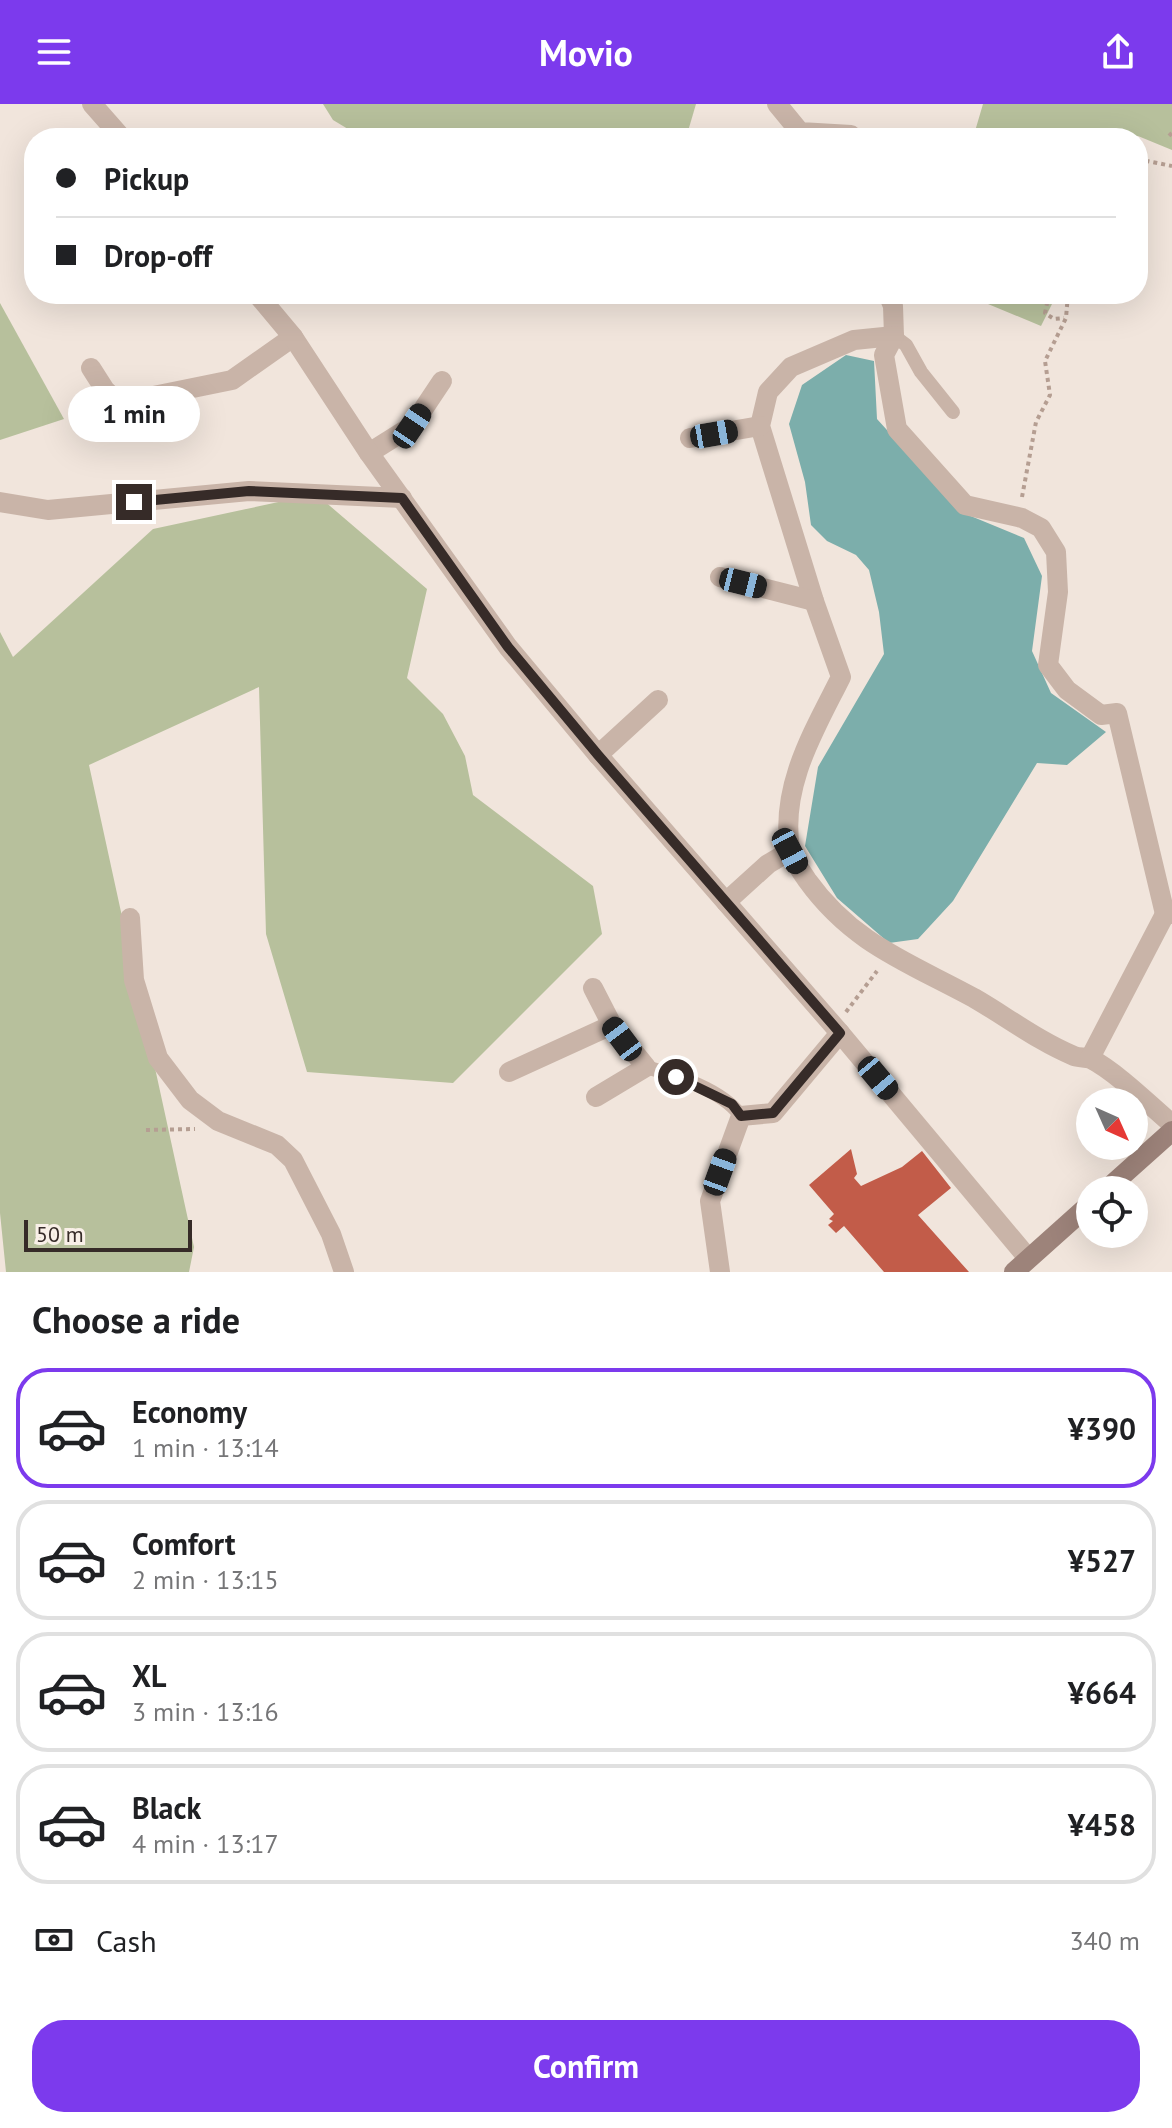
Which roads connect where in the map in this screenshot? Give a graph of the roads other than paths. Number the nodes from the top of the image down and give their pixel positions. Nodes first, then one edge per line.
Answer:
1 (92, 104) edge
2 (777, 104) edge
3 (113, 128) edge
4 (797, 128) edge
5 (265, 304) edge
6 (892, 304) edge
7 (894, 336) junction
8 (293, 337) junction
9 (91, 368) dead end
10 (442, 381) dead end
11 (953, 412) dead end
12 (760, 426) junction
13 (690, 438) dead end
14 (369, 453) junction
15 (402, 498) junction
16 (0, 502) edge
17 (720, 577) dead end
18 (814, 601) junction
19 (658, 700) dead end
20 (598, 755) junction
21 (790, 851) junction
22 (726, 902) junction
23 (1169, 914) edge
24 (130, 918) dead end
25 (593, 988) dead end
26 (612, 1025) junction
27 (838, 1030) junction
28 (1090, 1058) junction
29 (646, 1067) junction
30 (509, 1072) dead end
31 (596, 1097) dead end
32 (741, 1116) junction
33 (1172, 1124) edge
34 (1172, 1131) edge
35 (1122, 1176) edge
36 (1076, 1216) edge
37 (1021, 1265) edge
38 (344, 1272) edge
39 (720, 1272) edge

1 - 3 street
2 - 4 street
5 - 8 street
6 - 7 street
7 - 11 lane
7 - 12 street
7 - 23 street
8 - 9 street
8 - 14 street
10 - 14 street
12 - 13 street
12 - 18 street
14 - 15 street
15 - 16 street
15 - 20 street
17 - 18 street
18 - 21 street
19 - 20 street
20 - 22 street
21 - 22 street
21 - 28 street
22 - 27 street
23 - 28 street
24 - 38 street
25 - 26 street
26 - 29 street
26 - 30 street
27 - 32 street
27 - 37 street
28 - 33 street
29 - 31 street
29 - 32 lane
32 - 39 street
34 - 35 main road
36 - 37 main road

